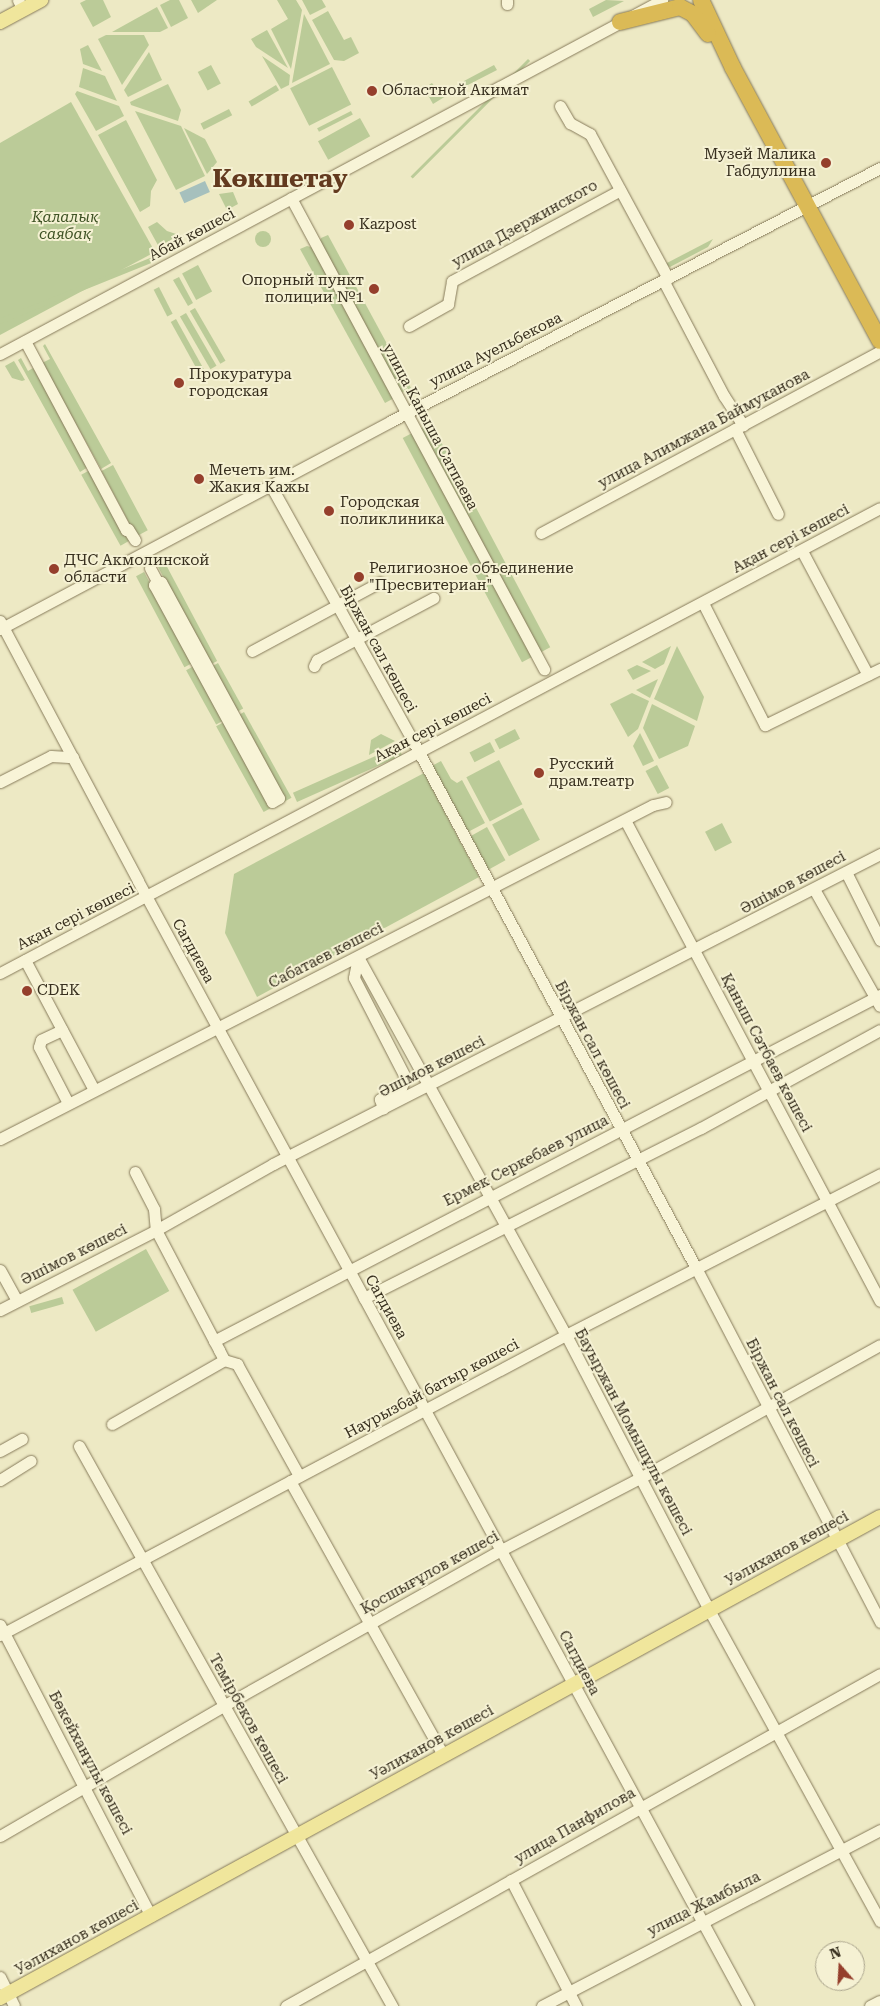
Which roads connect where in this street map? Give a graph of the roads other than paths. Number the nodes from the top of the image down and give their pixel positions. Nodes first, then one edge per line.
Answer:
1 (41, 0) edge
2 (650, 0) edge
3 (662, 0) edge
4 (701, 0) edge
5 (712, 0) edge
6 (20, 5) edge
7 (0, 22) edge
8 (620, 22) junction
9 (733, 68) junction
10 (560, 106) dead end
11 (880, 168) edge
12 (620, 190) junction
13 (291, 198) junction
14 (808, 206) junction
15 (666, 279) junction
16 (409, 326) dead end
17 (25, 341) junction
18 (880, 341) edge
19 (880, 351) edge
20 (0, 354) edge
21 (406, 413) junction
22 (739, 427) junction
23 (271, 486) junction
24 (880, 508) edge
25 (778, 514) dead end
26 (541, 533) dead end
27 (135, 540) dead end
28 (802, 551) junction
29 (150, 568) dead end
30 (380, 582) dead end
31 (433, 598) dead end
32 (703, 603) junction
33 (337, 607) junction
34 (1, 626) edge
35 (355, 640) junction
36 (252, 651) dead end
37 (314, 666) dead end
38 (544, 669) dead end
39 (880, 669) edge
40 (868, 675) junction
41 (419, 753) junction
42 (73, 757) junction
43 (0, 782) edge
44 (666, 802) dead end
45 (278, 803) dead end
46 (625, 820) junction
47 (880, 854) edge
48 (846, 872) junction
49 (490, 888) junction
50 (814, 889) junction
51 (147, 898) junction
52 (880, 940) edge
53 (696, 951) junction
54 (358, 957) junction
55 (25, 960) junction
56 (0, 973) edge
57 (879, 1000) edge
58 (560, 1018) junction
59 (218, 1028) junction
60 (62, 1030) junction
61 (880, 1030) edge
62 (753, 1059) junction
63 (428, 1087) junction
64 (94, 1090) junction
65 (768, 1090) junction
66 (68, 1103) junction
67 (383, 1109) junction
68 (620, 1129) junction
69 (0, 1139) edge
70 (288, 1156) junction
71 (636, 1159) junction
72 (134, 1172) dead end
73 (880, 1174) edge
74 (489, 1197) junction
75 (827, 1200) junction
76 (504, 1225) junction
77 (156, 1230) junction
78 (696, 1268) junction
79 (348, 1269) junction
80 (0, 1270) edge
81 (364, 1298) junction
82 (17, 1301) junction
83 (880, 1301) edge
84 (0, 1310) edge
85 (566, 1335) junction
86 (214, 1341) junction
87 (880, 1345) edge
88 (224, 1360) junction
89 (768, 1407) junction
90 (425, 1410) junction
91 (112, 1424) dead end
92 (22, 1439) dead end
93 (79, 1446) dead end
94 (0, 1451) edge
95 (31, 1461) dead end
96 (640, 1478) junction
97 (295, 1479) junction
98 (0, 1480) edge
99 (880, 1516) edge
100 (837, 1540) junction
101 (501, 1550) junction
102 (143, 1559) junction
103 (709, 1610) junction
104 (880, 1622) edge
105 (371, 1623) junction
106 (1, 1631) edge
107 (880, 1674) edge
108 (574, 1684) junction
109 (223, 1706) junction
110 (776, 1731) junction
111 (443, 1755) junction
112 (86, 1785) junction
113 (640, 1807) junction
114 (880, 1830) edge
115 (0, 1836) edge
116 (296, 1836) junction
117 (843, 1850) junction
118 (511, 1880) junction
119 (151, 1916) junction
120 (880, 1921) edge
121 (703, 1922) junction
122 (368, 1962) junction
123 (0, 1977) edge
124 (568, 1992) junction
125 (8, 1999) edge
126 (880, 2001) edge
127 (286, 2006) edge
128 (392, 2006) edge
129 (542, 2006) edge
130 (576, 2006) edge
131 (748, 2006) edge
132 (870, 2006) edge

1 - 6 main road
2 - 8 highway
3 - 8 street, Абай көшесі
4 - 9 highway
5 - 9 highway
6 - 7 main road
8 - 9 highway
8 - 13 street, Абай көшесі
9 - 14 highway
10 - 12 street
11 - 14 street, улица Ауельбекова
12 - 15 street
12 - 16 street, улица Дзержинского
13 - 17 street, Абай көшесі
13 - 21 street, улица Каныша Сатпаева
14 - 15 street, улица Ауельбекова
14 - 18 highway
15 - 21 street, улица Ауельбекова
15 - 22 street
17 - 20 street, Абай көшесі
17 - 27 street
19 - 22 street, улица Алимжана Баймуканова
21 - 23 street, улица Ауельбекова
21 - 38 street, улица Каныша Сатпаева
22 - 25 street
22 - 26 street, улица Алимжана Баймуканова
23 - 33 street, Біржан сал көшесі
23 - 34 street, улица Ауельбекова
24 - 28 street, Ақан сері көшесі
28 - 32 street, Ақан сері көшесі
28 - 40 street
29 - 45 street
30 - 33 street
31 - 35 street
32 - 40 street
32 - 41 street, Ақан сері көшесі
33 - 35 street, Біржан сал көшесі
33 - 36 street
34 - 42 street, Сагдиева
35 - 37 street
35 - 41 street, Біржан сал көшесі
39 - 40 street
41 - 49 street, Біржан сал көшесі
41 - 51 street, Ақан сері көшесі
42 - 43 street
42 - 51 street, Сагдиева
44 - 46 street, Сабатаев көшесі
46 - 49 street, Сабатаев көшесі
46 - 53 street, Қаныш Сәтбаев көшесі
47 - 48 street, Әшімов көшесі
48 - 50 street, Әшімов көшесі
48 - 52 street
49 - 54 street, Сабатаев көшесі
49 - 58 street, Біржан сал көшесі
50 - 53 street, Әшімов көшесі
50 - 57 street
51 - 55 street, Ақан сері көшесі
51 - 59 street, Сагдиева
53 - 58 street, Әшімов көшесі
53 - 62 street, Қаныш Сәтбаев көшесі
54 - 59 street, Сабатаев көшесі
54 - 63 street, Бауыржан Момышұлы көшесі
54 - 67 street
55 - 56 street, Ақан сері көшесі
55 - 60 street
57 - 62 street, Ермек Серкебаев улица
58 - 63 street, Әшімов көшесі
58 - 68 street, Біржан сал көшесі
59 - 64 street, Сабатаев көшесі
59 - 70 street, Сагдиева
60 - 64 street
60 - 66 street
61 - 65 street
62 - 65 street, Қаныш Сәтбаев көшесі
62 - 68 street, Ермек Серкебаев улица
63 - 67 street, Әшімов көшесі
63 - 74 street, Бауыржан Момышұлы көшесі
64 - 66 street, Сабатаев көшесі
65 - 71 street
65 - 75 street, Қаныш Сәтбаев көшесі
66 - 69 street, Сабатаев көшесі
67 - 70 street, Әшімов көшесі
68 - 71 street, Біржан сал көшесі
68 - 74 street, Ермек Серкебаев улица
70 - 77 street, Әшімов көшесі
70 - 79 street, Сагдиева
71 - 76 street
71 - 78 street, Біржан сал көшесі
72 - 77 street
73 - 75 street, Наурызбай батыр көшесі
74 - 76 street, Бауыржан Момышұлы көшесі
74 - 79 street, Ермек Серкебаев улица
75 - 78 street, Наурызбай батыр көшесі
75 - 83 street, Қаныш Сәтбаев көшесі
76 - 81 street
76 - 85 street, Бауыржан Момышұлы көшесі
77 - 82 street, Әшімов көшесі
77 - 86 street
78 - 85 street, Наурызбай батыр көшесі
78 - 89 street, Біржан сал көшесі
79 - 81 street, Сагдиева
79 - 86 street, Ермек Серкебаев улица
80 - 82 street
81 - 90 street, Сагдиева
82 - 84 street, Әшімов көшесі
85 - 90 street, Наурызбай батыр көшесі
85 - 96 street, Бауыржан Момышұлы көшесі
86 - 88 street
87 - 89 street, Қосшығұлов көшесі
88 - 91 street
88 - 97 street
89 - 96 street, Қосшығұлов көшесі
89 - 100 street, Біржан сал көшесі
90 - 97 street, Наурызбай батыр көшесі
90 - 101 street, Сагдиева
92 - 94 street
93 - 102 street, Темірбеков көшесі
95 - 98 street
96 - 101 street, Қосшығұлов көшесі
96 - 103 street, Бауыржан Момышұлы көшесі
97 - 102 street, Наурызбай батыр көшесі
97 - 105 street
99 - 100 main road, Уәлиханов көшесі
100 - 103 main road, Уәлиханов көшесі
100 - 104 street, Біржан сал көшесі
101 - 105 street, Қосшығұлов көшесі
101 - 108 street, Сагдиева
102 - 106 street, Наурызбай батыр көшесі
102 - 109 street, Темірбеков көшесі
103 - 108 main road, Уәлиханов көшесі
103 - 110 street, Бауыржан Момышұлы көшесі
105 - 109 street, Қосшығұлов көшесі
105 - 111 street
106 - 112 street, Бөкейханұлы көшесі
107 - 110 street, улица Панфилова
108 - 111 main road, Уәлиханов көшесі
108 - 113 street, Сагдиева
109 - 112 street, Қосшығұлов көшесі
109 - 116 street, Темірбеков көшесі
110 - 113 street, улица Панфилова
110 - 117 street, Бауыржан Момышұлы көшесі
111 - 116 main road, Уәлиханов көшесі
112 - 115 street, Қосшығұлов көшесі
112 - 119 street, Бөкейханұлы көшесі
113 - 118 street, улица Панфилова
113 - 121 street, Сагдиева
114 - 117 street, улица Жамбыла
116 - 119 main road, Уәлиханов көшесі
116 - 122 street, Темірбеков көшесі
117 - 120 street, Бауыржан Момышұлы көшесі
117 - 121 street, улица Жамбыла
118 - 122 street, улица Панфилова
118 - 124 street
119 - 125 main road, Уәлиханов көшесі
121 - 124 street, улица Жамбыла
121 - 131 street, Сагдиева
122 - 127 street, улица Панфилова
122 - 128 street, Темірбеков көшесі
123 - 125 street
124 - 129 street, улица Жамбыла
124 - 130 street
126 - 132 street

